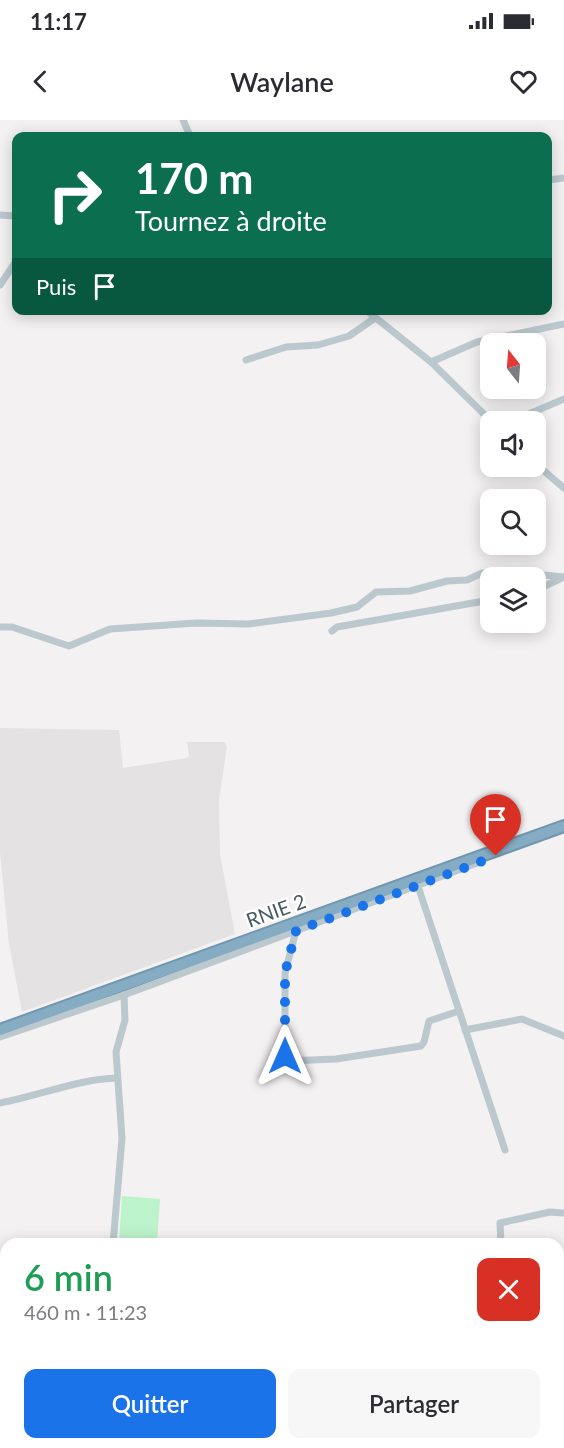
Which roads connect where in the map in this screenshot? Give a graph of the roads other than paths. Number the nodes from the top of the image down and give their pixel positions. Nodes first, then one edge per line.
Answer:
1 (12, 267) edge
2 (0, 285) edge
3 (372, 315) edge
4 (375, 318) junction
5 (564, 324) edge
6 (246, 360) dead end
7 (431, 362) junction
8 (564, 399) edge
9 (481, 411) edge
10 (536, 411) edge
11 (546, 473) edge
12 (564, 488) edge
13 (480, 574) edge
14 (546, 575) edge
15 (546, 585) edge
16 (480, 602) edge
17 (0, 627) edge
18 (332, 632) dead end
19 (564, 826) edge
20 (564, 832) edge
21 (416, 882) junction
22 (297, 926) junction
23 (124, 995) junction
24 (459, 1011) junction
25 (0, 1030) edge
26 (465, 1030) junction
27 (564, 1036) edge
28 (0, 1037) edge
29 (117, 1078) junction
30 (0, 1103) edge
31 (505, 1150) dead end
32 (564, 1213) edge
33 (114, 1238) edge
34 (501, 1238) edge

1 - 2 street
3 - 4 street
4 - 6 street
4 - 7 street
5 - 7 street
7 - 9 street
8 - 10 street
11 - 12 street
13 - 17 street
14 - 15 street
16 - 18 street
19 - 21 highway, RNIE 2 / RNIE 2
20 - 21 street
21 - 22 highway, RNIE 2 / RNIE 2
21 - 24 street
22 - 23 street
22 - 24 street
22 - 25 highway, RNIE 2 / RNIE 2
23 - 28 street
23 - 29 street
24 - 26 street
26 - 27 street
26 - 31 street
29 - 30 street
29 - 33 street
32 - 34 street

